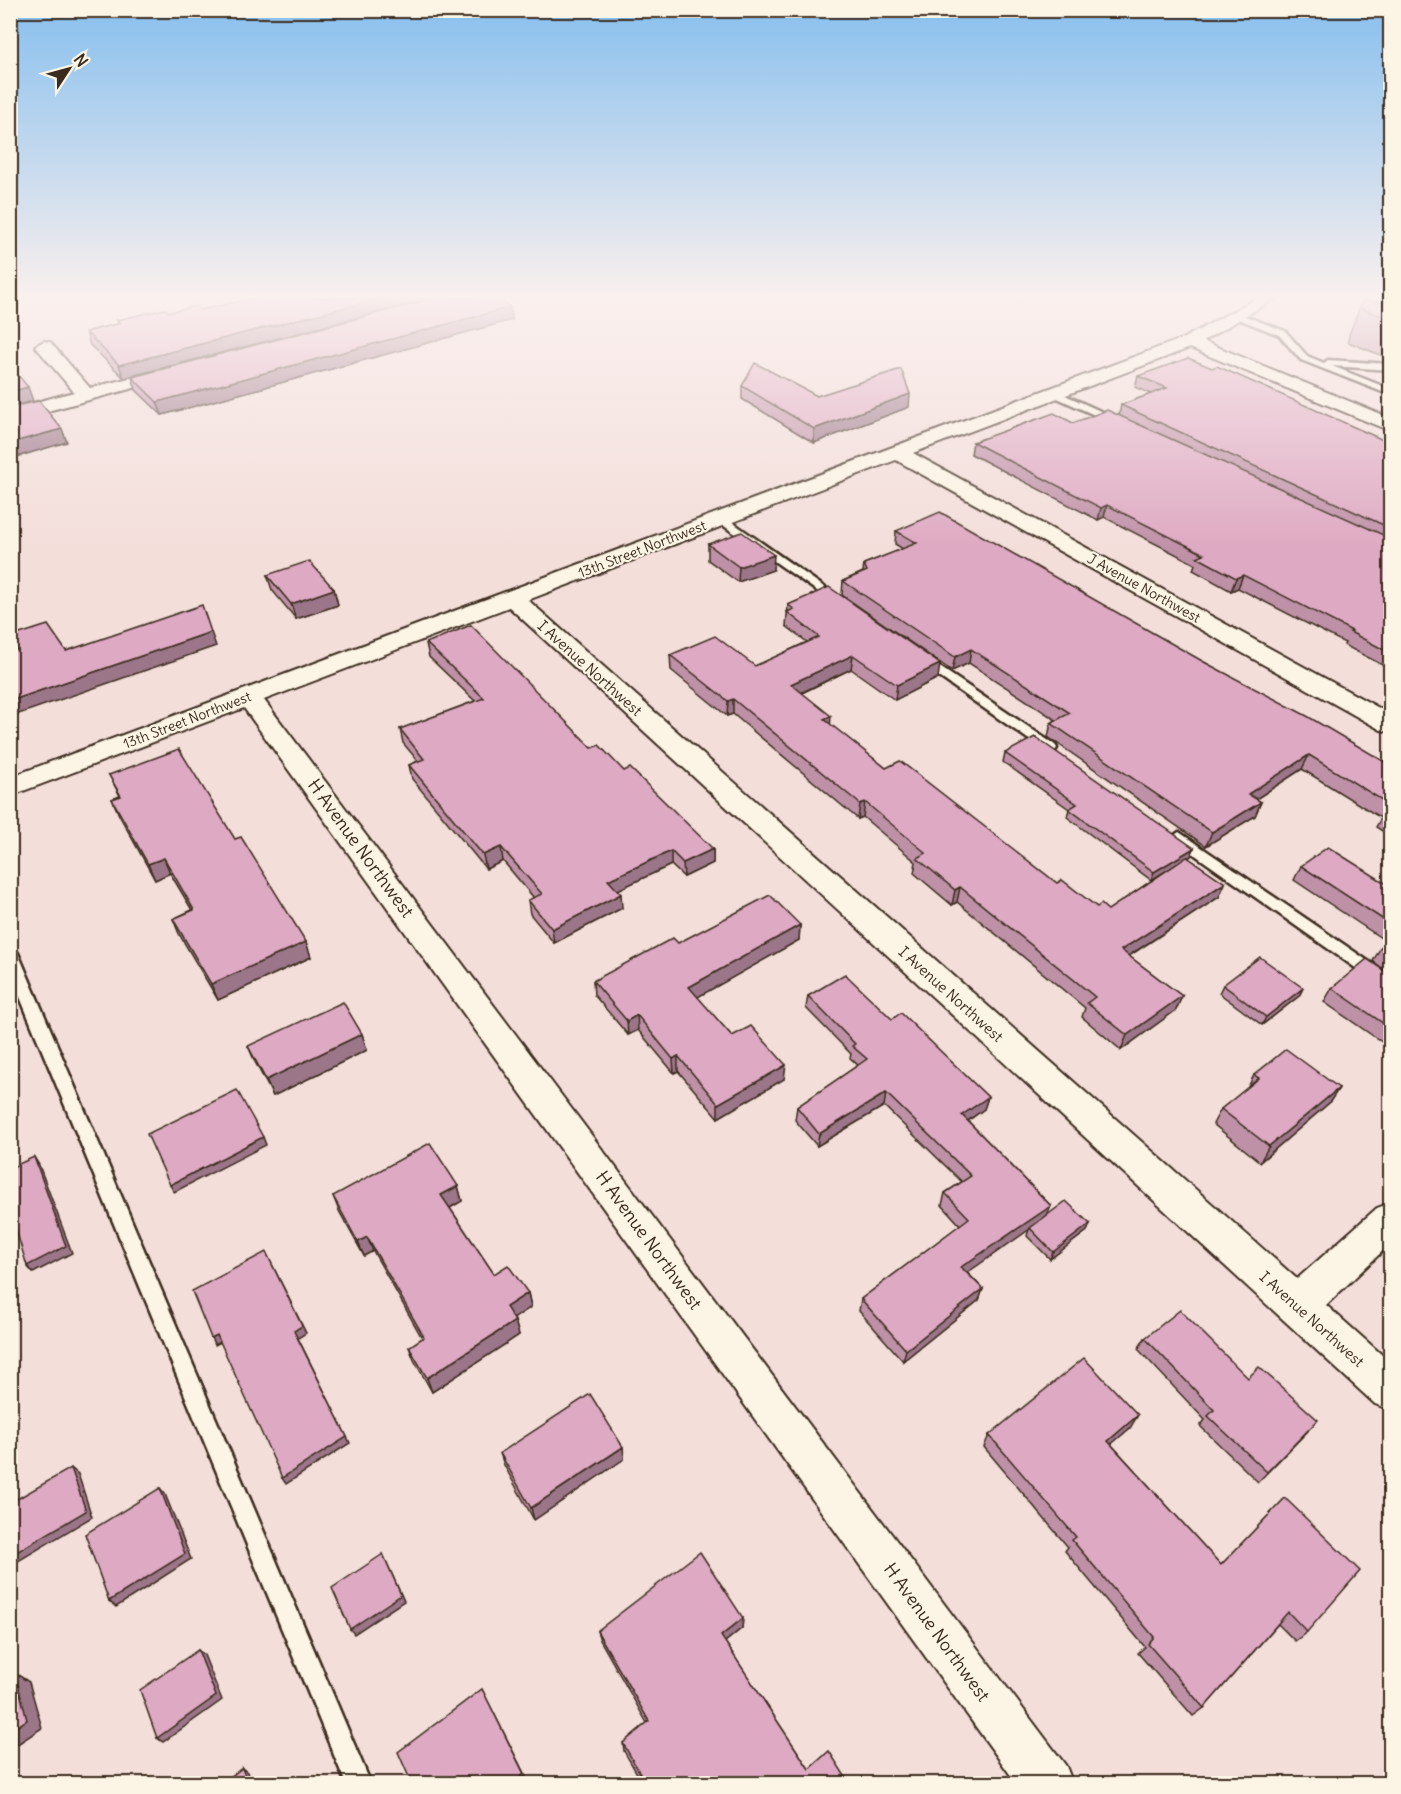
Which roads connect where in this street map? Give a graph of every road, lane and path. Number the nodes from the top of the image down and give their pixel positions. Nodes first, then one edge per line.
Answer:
1 (75, 382) edge
2 (138, 382) edge
3 (1084, 382) edge
4 (1287, 382) edge
5 (1364, 382) edge
6 (1390, 392) edge
7 (1054, 393) junction
8 (86, 395) junction
9 (10, 415) edge
10 (1390, 424) edge
11 (1130, 428) edge
12 (898, 453) junction
13 (721, 519) junction
14 (512, 598) junction
15 (849, 608) edge
16 (908, 649) edge
17 (249, 697) junction
18 (1390, 724) edge
19 (1066, 759) edge
20 (10, 787) edge
21 (1164, 827) edge
22 (10, 953) edge
23 (1390, 984) edge
24 (1390, 1220) edge
25 (1297, 1305) junction
26 (1390, 1389) edge
27 (359, 1784) edge
28 (1048, 1784) edge

1 - 8 street
2 - 8 street
3 - 7 street, 13th Street Northwest
4 - 10 street
5 - 6 lane
7 - 11 lane
7 - 12 street, 13th Street Northwest
8 - 9 street
12 - 13 street, 13th Street Northwest
12 - 18 street, J Avenue Northwest
13 - 14 street, 13th Street Northwest
13 - 15 lane
14 - 17 street, 13th Street Northwest
14 - 25 street, I Avenue Northwest
16 - 19 lane
17 - 20 street, 13th Street Northwest
17 - 28 street, H Avenue Northwest
21 - 23 lane
22 - 27 lane
24 - 25 street
25 - 26 street, I Avenue Northwest

